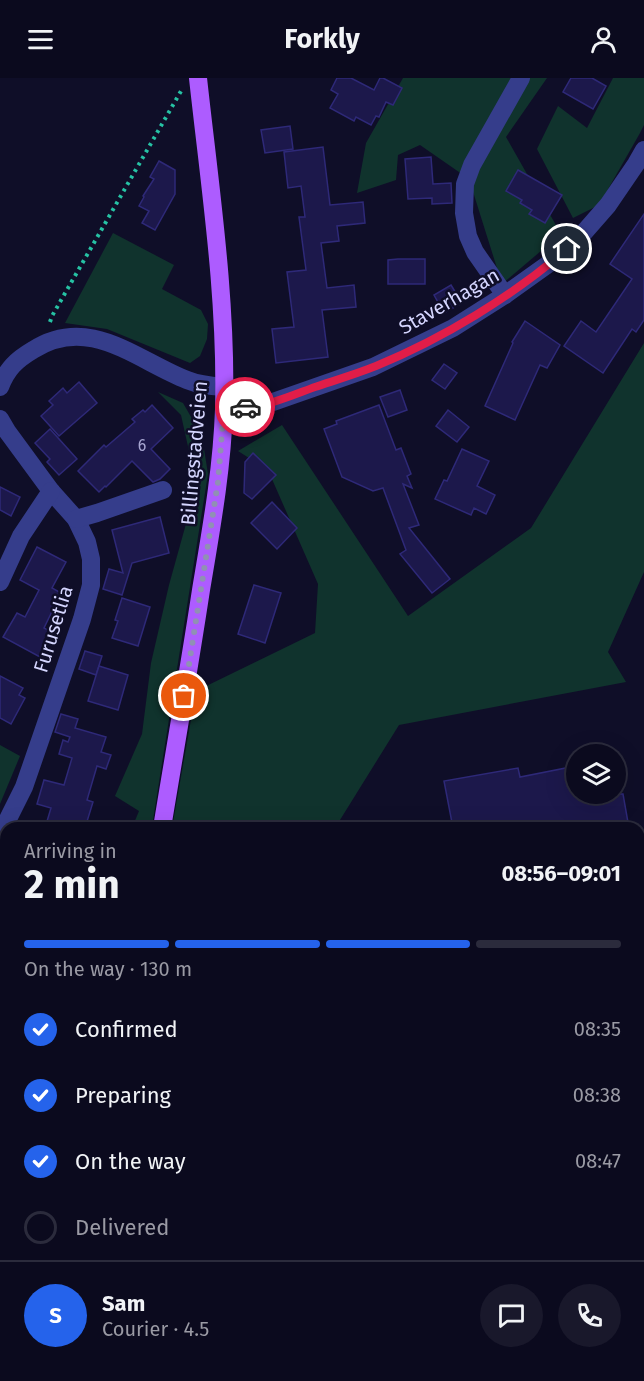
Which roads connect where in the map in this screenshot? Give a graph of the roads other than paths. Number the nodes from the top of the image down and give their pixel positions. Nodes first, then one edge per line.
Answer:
1 (198, 78) edge
2 (521, 78) edge
3 (644, 150) edge
4 (505, 296) junction
5 (1, 383) edge
6 (223, 387) junction
7 (224, 407) junction
8 (0, 419) edge
9 (163, 490) dead end
10 (51, 491) junction
11 (76, 519) junction
12 (0, 582) edge
13 (6, 822) edge
14 (163, 822) edge

1 - 6 main road, Billingstadveien
2 - 4 street
3 - 4 street, Staverhagan
4 - 7 street, Staverhagan
5 - 6 street
6 - 7 main road, Billingstadveien
7 - 14 main road, Billingstadveien
8 - 10 street, Furusetlia
9 - 11 street
10 - 11 street, Furusetlia
10 - 12 street
11 - 13 street, Furusetlia

